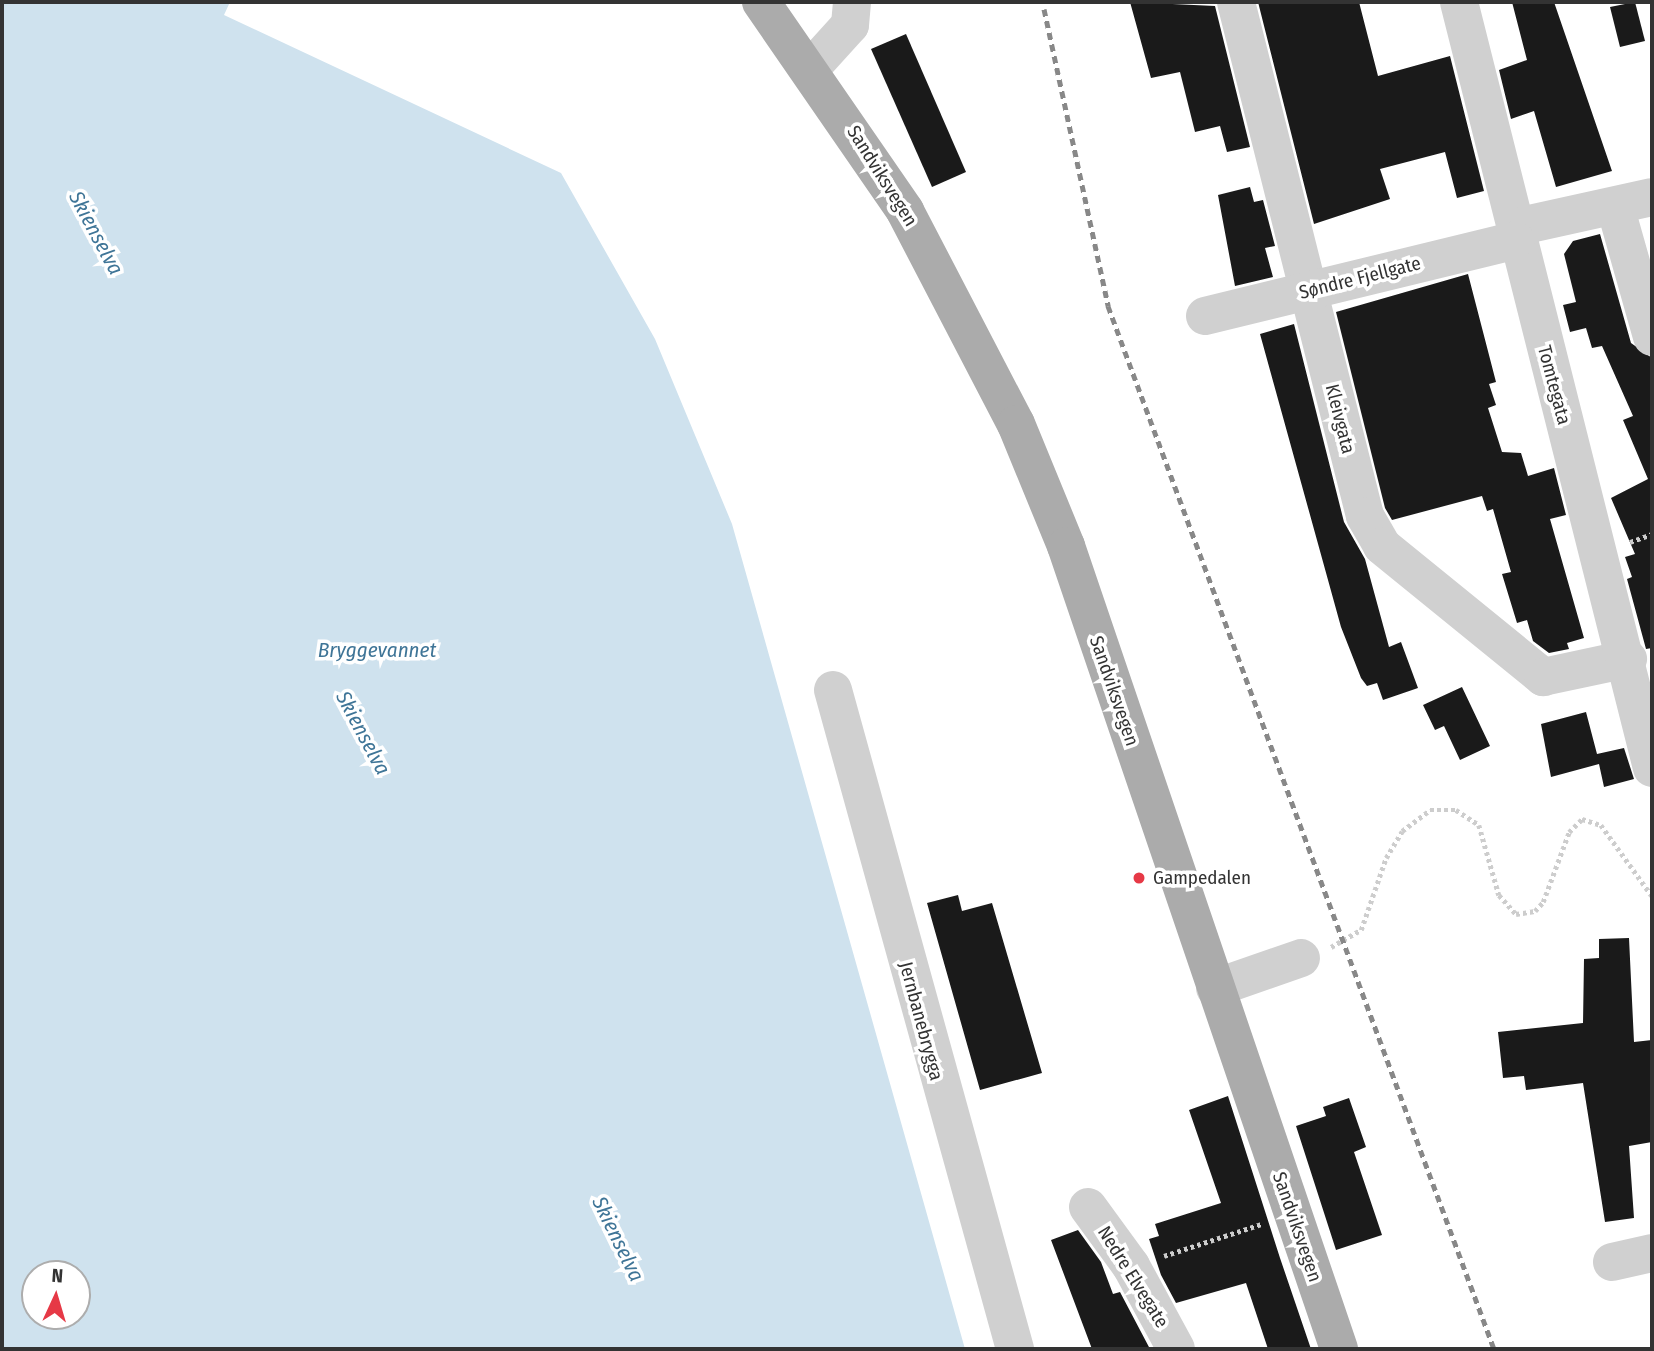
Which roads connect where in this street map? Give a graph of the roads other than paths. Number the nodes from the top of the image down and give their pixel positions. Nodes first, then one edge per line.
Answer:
1 (761, 2) edge
2 (852, 2) edge
3 (1236, 2) edge
4 (1459, 2) edge
5 (811, 68) junction
6 (1652, 197) edge
7 (1615, 206) junction
8 (1516, 233) junction
9 (1308, 290) junction
10 (1205, 316) dead end
11 (1652, 337) edge
12 (1628, 659) junction
13 (833, 690) dead end
14 (1652, 768) edge
15 (1301, 958) road end
16 (1215, 988) junction
17 (1088, 1207) dead end
18 (1652, 1253) edge
19 (1612, 1262) dead end
20 (1016, 1349) edge
21 (1176, 1349) edge
22 (1339, 1349) edge

1 - 5 main road, Sandviksvegen
2 - 5 street
3 - 9 street, Kleivgata
4 - 8 street, Tomtegata
5 - 16 main road, Sandviksvegen
6 - 7 street, Søndre Fjellgate
7 - 8 street, Søndre Fjellgate
7 - 11 street
8 - 9 street, Søndre Fjellgate
8 - 12 street, Tomtegata
9 - 10 street, Søndre Fjellgate
9 - 12 street, Kleivgata
12 - 14 street, Tomtegata
13 - 20 street, Jernbanebrygga
15 - 16 street
16 - 22 main road, Sandviksvegen
17 - 21 street, Nedre Elvegate
18 - 19 street

